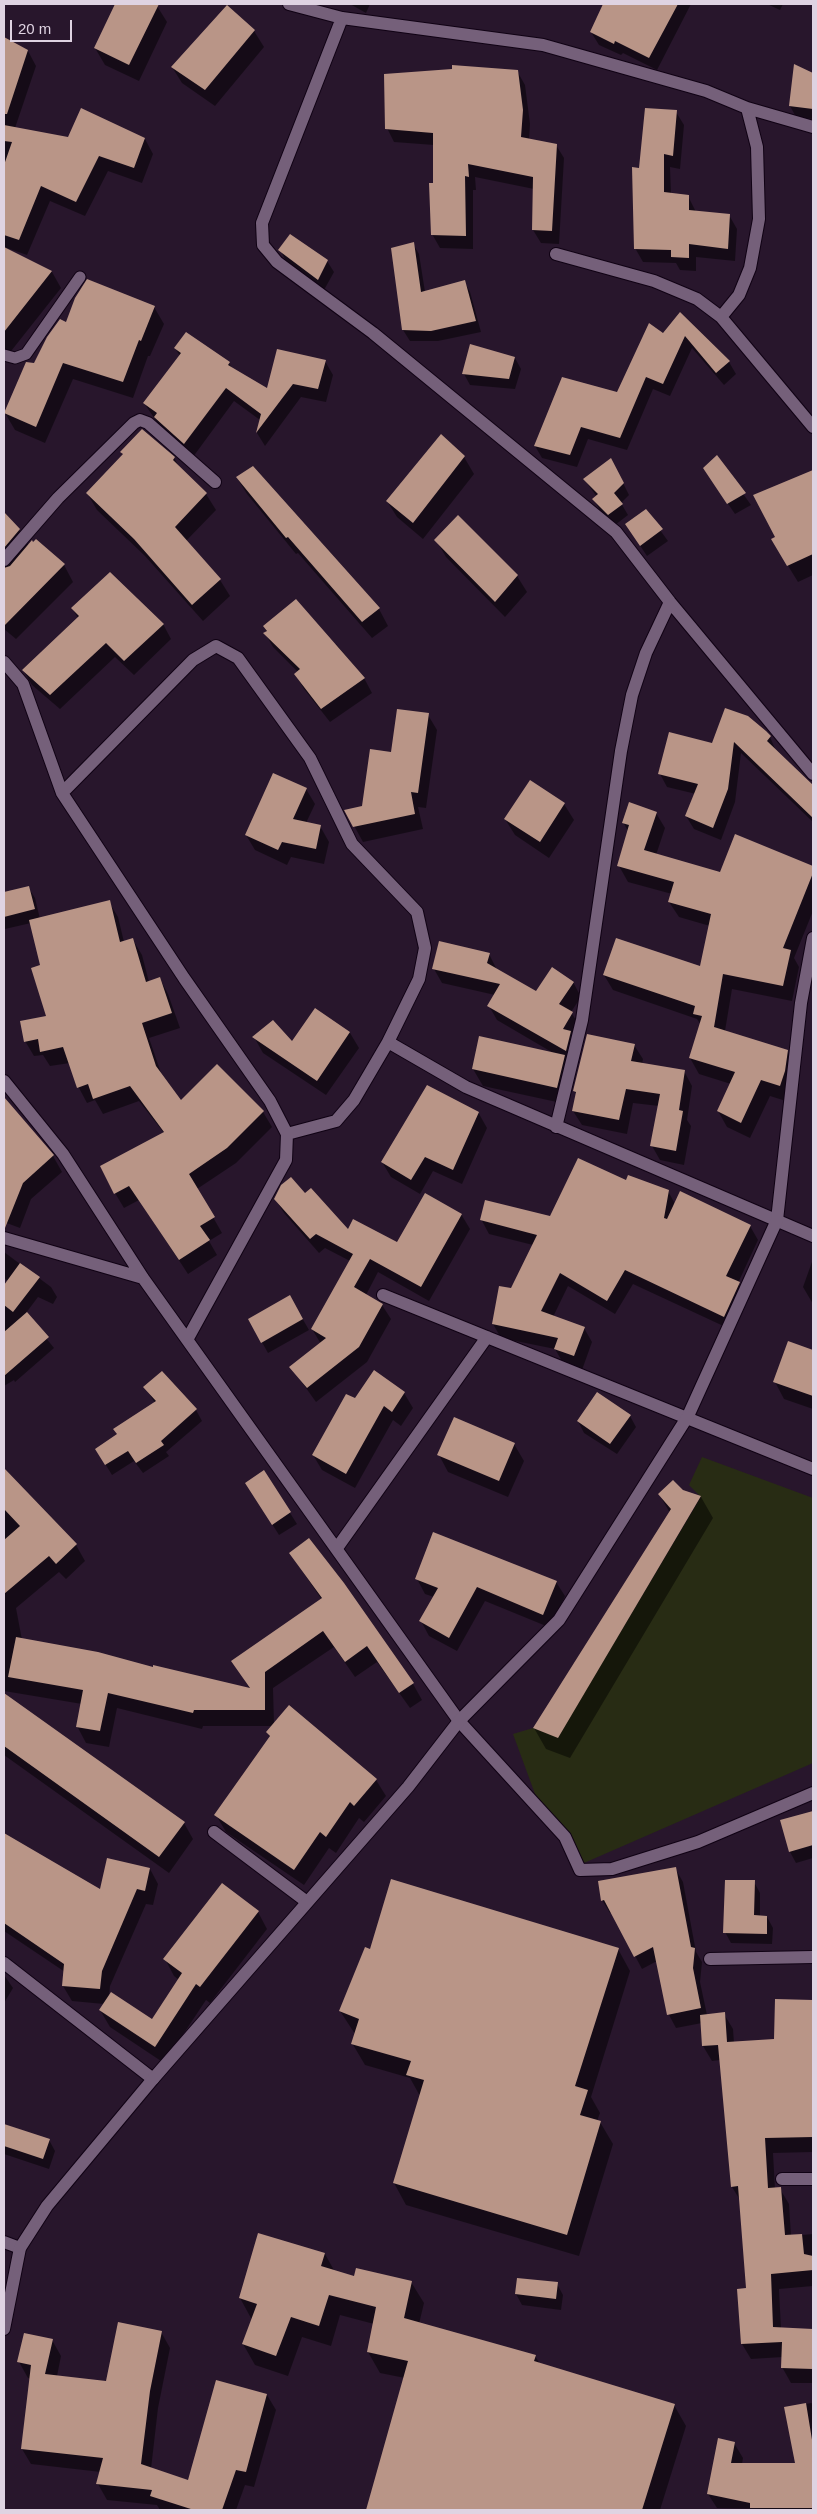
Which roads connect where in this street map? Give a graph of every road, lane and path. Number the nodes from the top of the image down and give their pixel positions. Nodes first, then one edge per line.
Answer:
1 (289, 4) edge
2 (342, 18) junction
3 (747, 108) junction
4 (813, 127) edge
5 (556, 254) dead end
6 (80, 277) dead end
7 (721, 317) junction
8 (4, 355) edge
9 (813, 427) edge
10 (215, 482) dead end
11 (4, 560) edge
12 (670, 602) junction
13 (4, 662) edge
14 (813, 774) edge
15 (62, 793) junction
16 (813, 938) edge
17 (388, 1042) junction
18 (4, 1081) edge
19 (556, 1127) junction
20 (287, 1134) junction
21 (777, 1220) junction
22 (813, 1236) edge
23 (4, 1238) edge
24 (143, 1278) junction
25 (383, 1295) dead end
26 (487, 1337) junction
27 (188, 1338) junction
28 (688, 1416) junction
29 (813, 1469) edge
30 (337, 1548) junction
31 (459, 1721) junction
32 (813, 1793) edge
33 (214, 1832) dead end
34 (307, 1902) junction
35 (813, 1957) edge
36 (710, 1958) dead end
37 (4, 1962) edge
38 (153, 2079) junction
39 (782, 2179) dead end
40 (813, 2179) edge
41 (4, 2242) edge
42 (20, 2248) junction
43 (4, 2329) edge

1 - 2 street
2 - 3 street
2 - 12 street
3 - 4 street
3 - 7 street
5 - 7 street
6 - 8 lane
7 - 9 street
10 - 11 street
12 - 14 street
12 - 19 street
13 - 15 street
15 - 17 street
15 - 20 street
16 - 21 street
17 - 19 street
17 - 20 street
18 - 24 street
19 - 21 street
20 - 27 street
21 - 22 street
21 - 28 street
23 - 24 street
24 - 27 street
25 - 26 street
26 - 28 street
26 - 30 street
27 - 30 street
28 - 29 street
28 - 31 street
30 - 31 street
31 - 32 street
31 - 34 street
33 - 34 street
34 - 38 street
35 - 36 street
37 - 38 street
38 - 42 street
39 - 40 street
41 - 42 street
42 - 43 street

